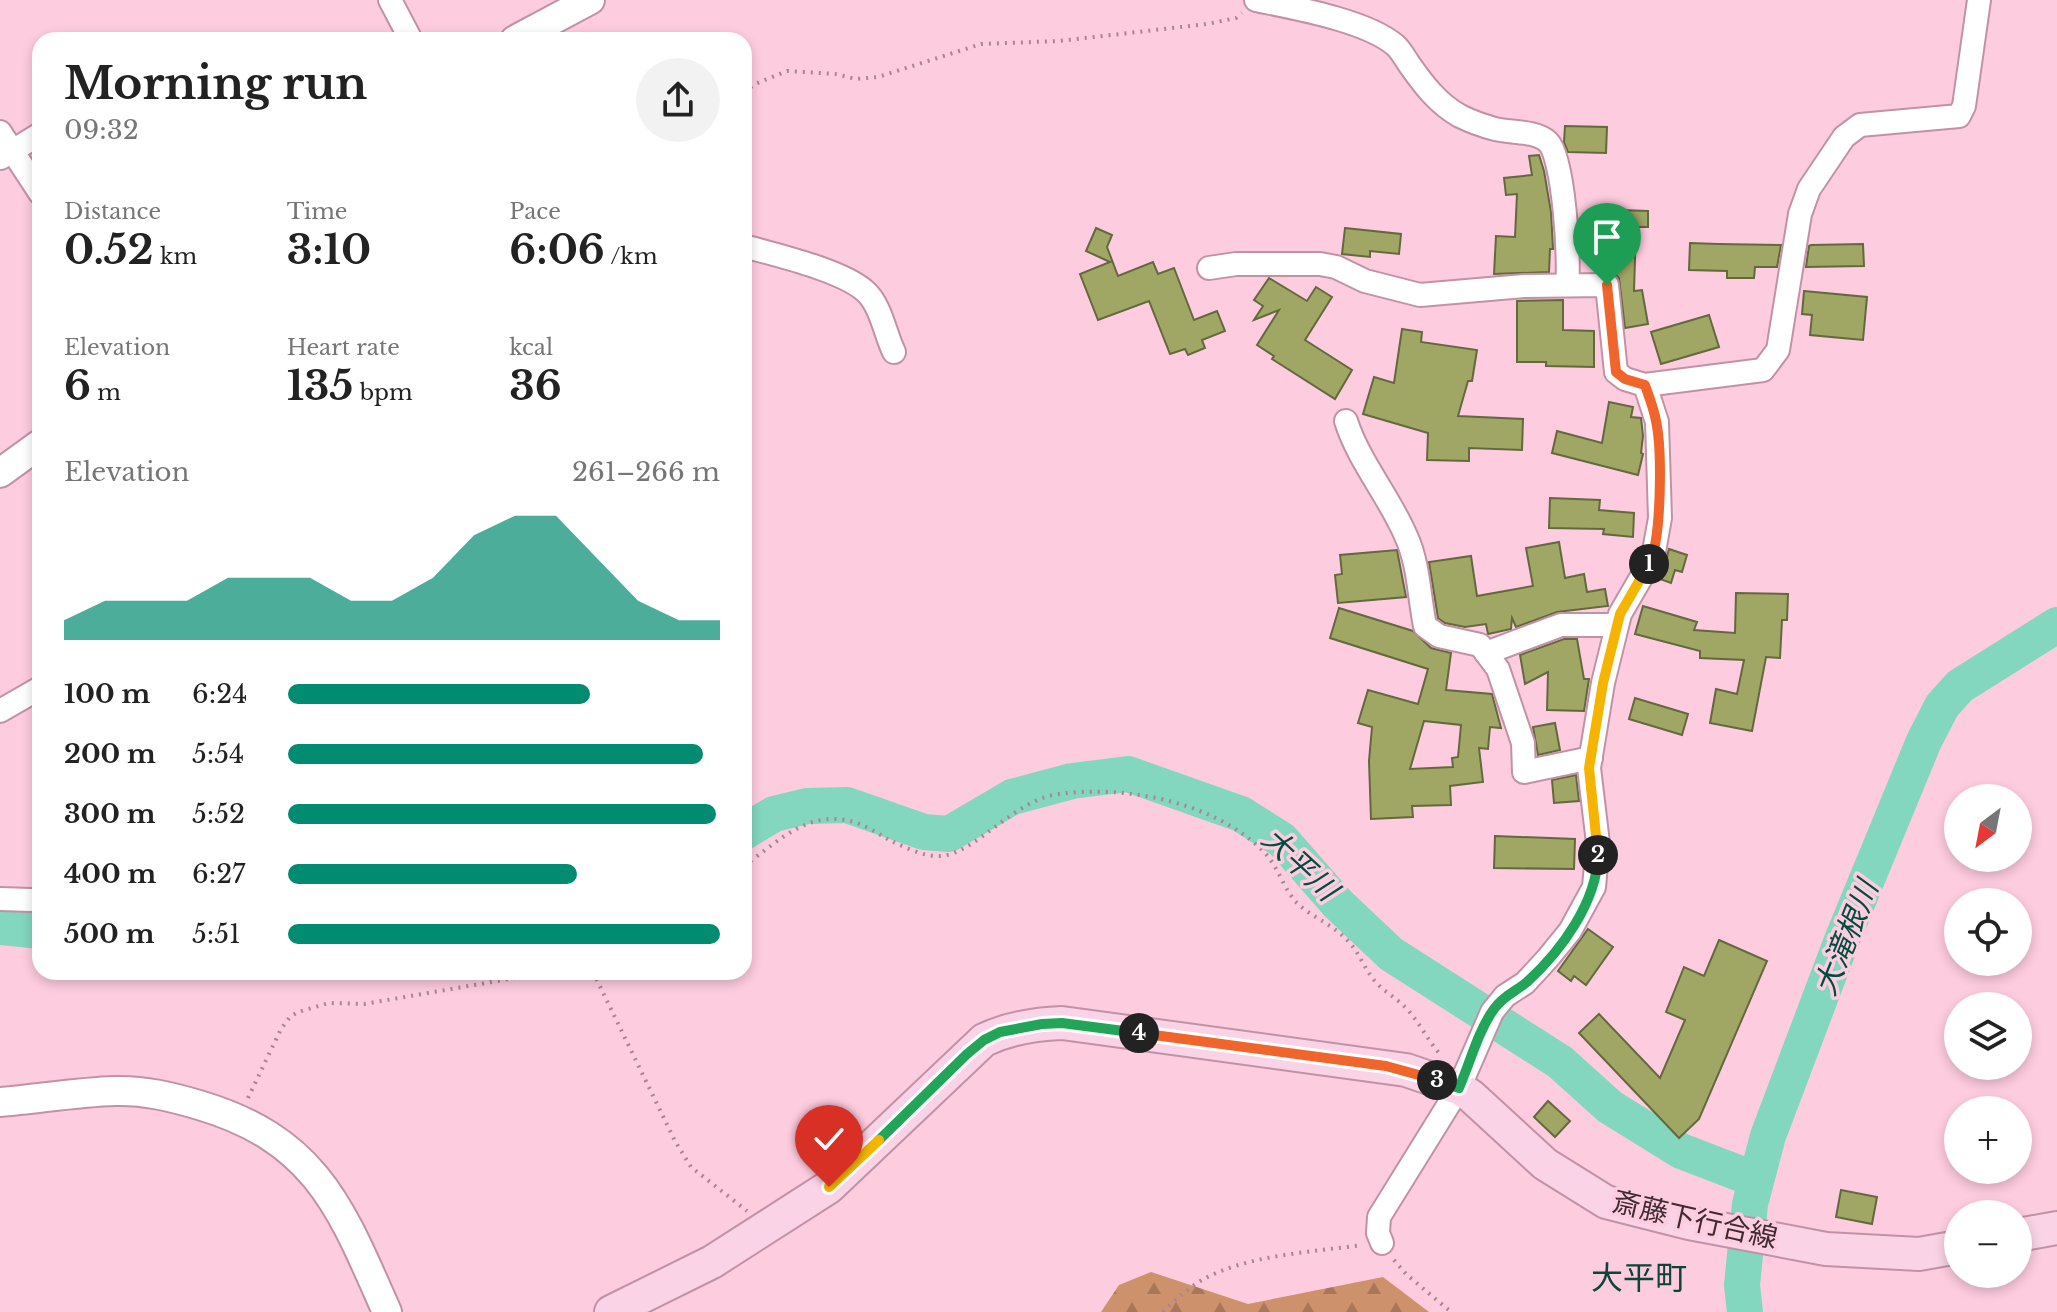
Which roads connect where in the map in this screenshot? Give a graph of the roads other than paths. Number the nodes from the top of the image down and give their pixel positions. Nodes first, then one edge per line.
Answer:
1 (390, 0) edge
2 (590, 0) edge
3 (1979, 0) edge
4 (1252, 2) edge
5 (407, 32) edge
6 (530, 32) edge
7 (0, 132) edge
8 (32, 139) edge
9 (6, 155) edge
10 (32, 184) edge
11 (752, 249) edge
12 (1209, 268) dead end
13 (1567, 285) junction
14 (894, 352) dead end
15 (1645, 385) junction
16 (1346, 421) dead end
17 (32, 450) edge
18 (0, 473) edge
19 (1617, 625) junction
20 (1486, 653) junction
21 (32, 693) edge
22 (0, 711) edge
23 (1591, 758) junction
24 (0, 899) edge
25 (31, 900) dead end
26 (1461, 1082) junction
27 (0, 1102) edge
28 (2057, 1228) edge
29 (2032, 1232) edge
30 (1382, 1243) road end
31 (1944, 1250) edge
32 (387, 1312) edge
33 (611, 1312) edge

1 - 5 street
2 - 6 street
3 - 15 street
4 - 13 street
7 - 9 street
8 - 9 street
9 - 10 street
11 - 14 street
12 - 13 street
13 - 15 street
15 - 19 street
16 - 20 street
17 - 18 street
19 - 20 street
19 - 23 street
20 - 23 street
21 - 22 street
23 - 26 street
24 - 25 street
26 - 30 street
26 - 31 main road, 斎藤下行合線
26 - 33 main road, 斎藤下行合線
27 - 32 street
28 - 29 main road

